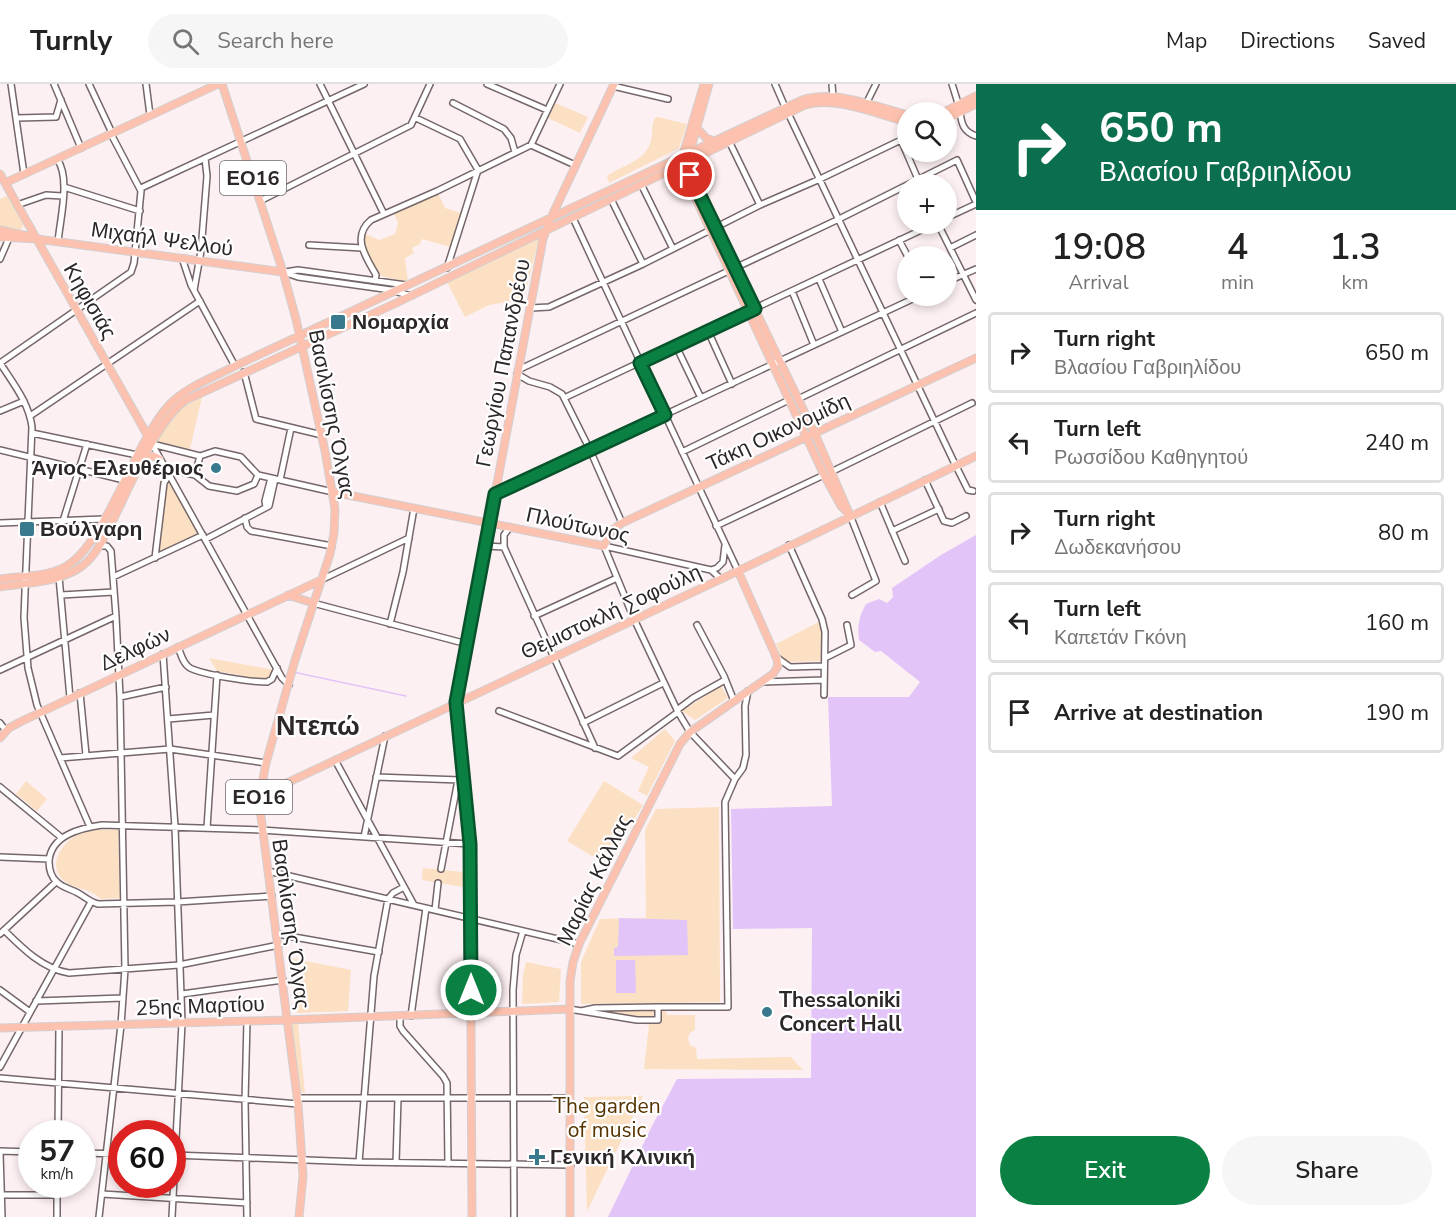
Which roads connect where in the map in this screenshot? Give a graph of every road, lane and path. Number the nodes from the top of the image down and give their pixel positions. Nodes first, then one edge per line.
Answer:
1 (11, 84) edge
2 (54, 84) edge
3 (89, 84) edge
4 (146, 84) edge
5 (220, 84) edge
6 (320, 84) edge
7 (364, 84) edge
8 (430, 84) edge
9 (487, 84) edge
10 (560, 84) edge
11 (704, 84) edge
12 (709, 84) edge
13 (775, 84) edge
14 (832, 84) edge
15 (876, 84) edge
16 (952, 84) edge
17 (614, 85) edge
18 (976, 96) edge
19 (833, 97) junction
20 (668, 99) dead end
21 (61, 100) junction
22 (328, 101) junction
23 (453, 103) dead end
24 (866, 104) junction
25 (976, 104) edge
26 (959, 108) junction
27 (547, 110) junction
28 (787, 110) junction
29 (150, 116) junction
30 (897, 116) edge
31 (16, 118) junction
32 (416, 118) junction
33 (897, 118) edge
34 (696, 127) junction
35 (112, 133) junction
36 (976, 136) edge
37 (714, 141) junction
38 (729, 141) junction
39 (241, 142) junction
40 (897, 142) edge
41 (531, 144) junction
42 (81, 148) junction
43 (515, 152) junction
44 (354, 154) junction
45 (686, 156) junction
46 (205, 158) junction
47 (57, 159) junction
48 (575, 165) junction
49 (680, 165) junction
50 (478, 170) junction
51 (0, 174) edge
52 (24, 174) junction
53 (932, 174) edge
54 (820, 179) junction
55 (2, 184) edge
56 (641, 184) junction
57 (64, 187) junction
58 (141, 188) junction
59 (897, 192) edge
60 (62, 196) junction
61 (611, 199) junction
62 (260, 201) junction
63 (976, 203) edge
64 (17, 205) junction
65 (760, 205) junction
66 (140, 211) junction
67 (957, 212) edge
68 (384, 214) junction
69 (573, 218) junction
70 (839, 219) junction
71 (550, 220) junction
72 (713, 228) junction
73 (0, 230) edge
74 (546, 231) junction
75 (913, 234) edge
76 (976, 235) edge
77 (0, 237) edge
78 (9, 238) junction
79 (37, 239) junction
80 (899, 240) junction
81 (58, 242) junction
82 (309, 245) dead end
83 (902, 246) edge
84 (954, 246) edge
85 (362, 249) junction
86 (673, 249) junction
87 (135, 252) junction
88 (46, 257) junction
89 (182, 258) junction
90 (0, 259) edge
91 (858, 260) junction
92 (200, 261) junction
93 (957, 262) edge
94 (643, 264) junction
95 (447, 268) junction
96 (976, 268) edge
97 (732, 270) junction
98 (283, 272) junction
99 (963, 274) junction
100 (957, 277) edge
101 (819, 279) junction
102 (375, 281) junction
103 (603, 282) junction
104 (409, 286) junction
105 (194, 290) junction
106 (396, 291) junction
107 (792, 291) junction
108 (411, 296) junction
109 (976, 300) edge
110 (200, 301) junction
111 (897, 306) edge
112 (531, 308) junction
113 (77, 310) junction
114 (752, 311) junction
115 (883, 312) junction
116 (976, 313) edge
117 (621, 322) junction
118 (708, 331) junction
119 (842, 332) junction
120 (300, 336) junction
121 (814, 345) junction
122 (676, 346) junction
123 (303, 347) junction
124 (900, 349) junction
125 (976, 358) edge
126 (0, 363) edge
127 (106, 363) junction
128 (640, 363) junction
129 (777, 363) junction
130 (235, 366) junction
131 (244, 372) junction
132 (518, 372) junction
133 (732, 384) junction
134 (917, 385) junction
135 (564, 398) junction
136 (701, 398) junction
137 (798, 399) junction
138 (789, 400) junction
139 (24, 401) junction
140 (972, 403) dead end
141 (0, 411) edge
142 (665, 415) junction
143 (30, 416) junction
144 (934, 422) junction
145 (291, 428) junction
146 (33, 433) junction
147 (322, 435) junction
148 (811, 435) junction
149 (148, 436) junction
150 (87, 444) junction
151 (152, 444) junction
152 (0, 450) edge
153 (590, 450) junction
154 (682, 452) junction
155 (141, 456) junction
156 (200, 456) junction
157 (976, 456) edge
158 (32, 459) junction
159 (159, 459) junction
160 (956, 466) junction
161 (165, 468) junction
162 (80, 470) junction
163 (828, 473) junction
164 (169, 475) junction
165 (195, 475) junction
166 (258, 475) junction
167 (275, 479) junction
168 (123, 480) junction
169 (925, 480) junction
170 (698, 487) junction
171 (973, 491) dead end
172 (333, 492) junction
173 (495, 494) junction
174 (880, 502) junction
175 (414, 508) junction
176 (939, 508) junction
177 (850, 515) junction
178 (966, 516) dead end
179 (245, 518) junction
180 (104, 519) junction
181 (63, 521) junction
182 (28, 522) junction
183 (0, 523) edge
184 (622, 523) junction
185 (490, 524) junction
186 (716, 526) junction
187 (510, 527) junction
188 (892, 531) junction
189 (205, 537) junction
190 (409, 538) junction
191 (725, 543) junction
192 (789, 545) junction
193 (99, 546) junction
194 (332, 546) junction
195 (486, 546) junction
196 (604, 546) junction
197 (504, 547) junction
198 (155, 558) junction
199 (905, 561) dead end
200 (711, 570) junction
201 (738, 571) junction
202 (113, 577) junction
203 (59, 578) junction
204 (616, 578) junction
205 (0, 579) edge
206 (722, 579) junction
207 (25, 580) junction
208 (321, 580) junction
209 (0, 587) edge
210 (114, 592) junction
211 (61, 595) junction
212 (288, 595) junction
213 (852, 595) dead end
214 (313, 603) junction
215 (248, 615) junction
216 (116, 616) junction
217 (534, 616) junction
218 (634, 619) junction
219 (390, 624) junction
220 (697, 625) dead end
221 (848, 625) dead end
222 (65, 640) junction
223 (467, 644) junction
224 (178, 647) junction
225 (163, 654) junction
226 (27, 657) junction
227 (553, 657) junction
228 (777, 658) junction
229 (825, 658) junction
230 (824, 666) junction
231 (277, 668) junction
232 (0, 670) edge
233 (118, 675) junction
234 (217, 675) junction
235 (725, 680) junction
236 (824, 680) junction
237 (762, 682) junction
238 (663, 683) junction
239 (289, 685) junction
240 (166, 687) junction
241 (748, 691) junction
242 (80, 693) junction
243 (824, 695) dead end
244 (120, 697) junction
245 (70, 698) junction
246 (734, 701) junction
247 (456, 702) junction
248 (499, 711) dead end
249 (678, 711) junction
250 (40, 712) junction
251 (214, 715) junction
252 (168, 718) junction
253 (0, 723) edge
254 (583, 723) junction
255 (6, 731) junction
256 (690, 732) junction
257 (385, 736) junction
258 (0, 738) edge
259 (170, 748) junction
260 (595, 748) junction
261 (121, 752) junction
262 (86, 755) junction
263 (212, 755) junction
264 (60, 758) junction
265 (335, 760) junction
266 (266, 763) junction
267 (376, 777) junction
268 (735, 779) junction
269 (461, 780) junction
270 (0, 787) edge
271 (260, 796) junction
272 (368, 820) junction
273 (123, 826) junction
274 (90, 827) junction
275 (175, 827) junction
276 (207, 828) junction
277 (261, 830) junction
278 (364, 837) junction
279 (62, 838) junction
280 (377, 838) junction
281 (446, 843) junction
282 (470, 844) junction
283 (0, 857) edge
284 (49, 860) junction
285 (441, 869) dead end
286 (268, 871) junction
287 (56, 882) junction
288 (438, 883) dead end
289 (404, 887) junction
290 (272, 896) junction
291 (388, 899) junction
292 (90, 902) junction
293 (177, 902) junction
294 (125, 903) junction
295 (414, 905) junction
296 (426, 908) junction
297 (435, 910) junction
298 (471, 919) junction
299 (523, 931) junction
300 (2, 932) edge
301 (277, 934) junction
302 (579, 944) junction
303 (279, 945) junction
304 (379, 952) junction
305 (179, 965) junction
306 (54, 968) junction
307 (125, 969) junction
308 (283, 980) junction
309 (0, 990) edge
310 (182, 994) junction
311 (123, 999) junction
312 (36, 1001) junction
313 (658, 1007) junction
314 (569, 1010) junction
315 (513, 1011) junction
316 (581, 1011) junction
317 (30, 1012) junction
318 (472, 1013) junction
319 (400, 1016) junction
320 (411, 1016) junction
321 (370, 1017) junction
322 (287, 1020) junction
323 (247, 1021) junction
324 (182, 1023) junction
325 (121, 1025) junction
326 (59, 1027) junction
327 (0, 1028) edge
328 (22, 1028) junction
329 (0, 1067) edge
330 (0, 1078) edge
331 (58, 1083) junction
332 (114, 1089) junction
333 (178, 1095) junction
334 (364, 1098) junction
335 (398, 1098) junction
336 (448, 1098) junction
337 (472, 1098) junction
338 (514, 1098) junction
339 (570, 1098) junction
340 (245, 1101) junction
341 (297, 1101) junction
342 (58, 1120) edge
343 (176, 1120) edge
344 (0, 1152) edge
345 (18, 1152) edge
346 (96, 1153) edge
347 (107, 1153) junction
348 (186, 1156) edge
349 (245, 1159) junction
350 (303, 1160) junction
351 (359, 1162) junction
352 (396, 1163) junction
353 (448, 1164) junction
354 (472, 1164) junction
355 (514, 1165) junction
356 (571, 1165) junction
357 (102, 1194) junction
358 (18, 1198) edge
359 (57, 1198) edge
360 (1, 1199) edge
361 (173, 1200) junction
362 (247, 1203) junction
363 (2, 1217) edge
364 (57, 1217) edge
365 (99, 1217) edge
366 (172, 1217) edge
367 (247, 1217) edge
368 (299, 1217) edge
369 (472, 1217) edge
370 (514, 1217) edge
371 (570, 1217) edge

1 - 31 street
2 - 21 street
3 - 35 street
4 - 29 street
5 - 29 main road
5 - 39 main road, Βασιλίσσης Όλγας / ΕΟ16
6 - 22 street
7 - 22 street
8 - 32 street
9 - 27 street
10 - 27 street
11 - 45 main road
12 - 34 main road
13 - 28 street
14 - 19 street
15 - 24 street
16 - 26 street
17 - 20 street
17 - 48 main road, Γεωργίου Παπανδρέου
18 - 26 main road
19 - 24 main road
19 - 28 main road
21 - 31 street
21 - 42 street
22 - 39 street
22 - 44 street
23 - 43 street
24 - 30 main road
25 - 26 main road
26 - 36 street
27 - 41 street
28 - 33 main road
28 - 37 main road
28 - 38 main road
28 - 54 street
29 - 35 main road
31 - 52 street
32 - 44 street
32 - 50 street
34 - 37 main road
34 - 45 main road
35 - 42 main road
35 - 58 street
37 - 45 main road
38 - 45 main road
38 - 65 street
39 - 46 street
39 - 62 main road, Βασιλίσσης Όλγας / ΕΟ16
40 - 54 street
41 - 43 street
41 - 48 street
42 - 47 main road
43 - 50 street
44 - 62 street
44 - 68 street
45 - 49 main road
45 - 71 main road
45 - 72 main road
46 - 58 street
46 - 92 street
47 - 52 main road
47 - 57 street
48 - 71 main road, Γεωργίου Παπανδρέου
49 - 56 main road
49 - 72 main road
50 - 68 street
50 - 95 street
51 - 55 main road, Κηφισιάς
52 - 55 main road
53 - 63 street
54 - 65 street
54 - 70 street
55 - 64 main road, Κηφισιάς
56 - 61 main road
56 - 86 street
57 - 60 street
57 - 66 street
58 - 66 street
59 - 70 street
60 - 64 street
60 - 81 street
61 - 69 main road
61 - 94 street
62 - 98 main road, Βασιλίσσης Όλγας / ΕΟ16
63 - 67 street
64 - 79 main road, Κηφισιάς
65 - 72 street
66 - 87 street
68 - 85 street
69 - 74 main road
69 - 103 street
70 - 91 street
70 - 97 street
71 - 74 main road, Γεωργίου Παπανδρέου
71 - 95 main road
72 - 86 street
72 - 97 main road
73 - 79 main road, Μιχαήλ Ψελλού
74 - 108 main road
74 - 112 main road, Γεωργίου Παπανδρέου
75 - 80 street
76 - 84 street
77 - 78 main road, Μιχαήλ Ψελλού
78 - 79 main road, Μιχαήλ Ψελλού
78 - 90 street
79 - 81 main road, Μιχαήλ Ψελλού
79 - 88 main road, Κηφισιάς
80 - 83 street
80 - 91 street
81 - 87 main road, Μιχαήλ Ψελλού
81 - 88 main road
82 - 85 street
85 - 102 street
86 - 94 street
87 - 89 main road, Μιχαήλ Ψελλού
87 - 113 street
88 - 113 main road, Κηφισιάς
89 - 92 main road, Μιχαήλ Ψελλού
89 - 105 street
91 - 101 street
91 - 115 street
92 - 98 main road, Μιχαήλ Ψελλού
92 - 105 street
93 - 99 street
94 - 103 street
95 - 104 main road
96 - 99 street
97 - 114 main road
97 - 117 street
98 - 102 street
98 - 106 street
98 - 120 main road, Βασιλίσσης Όλγας / ΕΟ16
99 - 100 street
99 - 109 street
101 - 107 street
101 - 119 street
102 - 104 street
103 - 112 street
103 - 117 street
104 - 106 main road
105 - 110 street
106 - 108 street
106 - 120 main road
107 - 114 street
107 - 121 street
108 - 123 main road
110 - 127 street
110 - 130 street
111 - 115 street
112 - 132 main road, Γεωργίου Παπανδρέου
113 - 126 street
113 - 127 main road, Κηφισιάς
114 - 118 street
114 - 129 main road
115 - 119 street
115 - 124 street
116 - 124 street
117 - 128 street
117 - 132 street
118 - 122 street
118 - 133 street
119 - 121 street
120 - 123 main road, Βασιλίσσης Όλγας / ΕΟ16
120 - 130 main road
121 - 129 street
122 - 128 street
122 - 136 street
123 - 131 main road
123 - 147 main road, Βασιλίσσης Όλγας / ΕΟ16
124 - 134 street
124 - 137 street
125 - 134 main road, Τάκη Οικονομίδη
126 - 139 street
127 - 143 street
127 - 149 main road, Κηφισιάς
128 - 135 street
128 - 142 street
129 - 133 street
129 - 137 main road
129 - 138 main road
130 - 149 main road
131 - 145 street
131 - 151 main road
132 - 135 street
132 - 173 main road, Γεωργίου Παπανδρέου
133 - 136 street
134 - 144 street
134 - 148 main road, Τάκη Οικονομίδη
135 - 153 street
136 - 142 street
137 - 148 main road
138 - 148 main road
138 - 154 street
139 - 141 street
139 - 143 street
140 - 144 street
142 - 153 street
142 - 154 street
143 - 146 street
144 - 160 street
144 - 163 street
145 - 147 street
145 - 167 street
146 - 150 street
146 - 158 street
147 - 172 main road, Βασιλίσσης Όλγας / ΕΟ16
148 - 163 main road
148 - 170 main road, Τάκη Οικονομίδη
149 - 151 main road, Κηφισιάς
149 - 155 main road
150 - 155 street
150 - 162 street
151 - 155 main road
151 - 156 street, Πλούτωνος
151 - 159 street
152 - 158 street
153 - 173 street
153 - 184 street
154 - 170 street
155 - 159 main road
155 - 168 main road
155 - 193 main road
156 - 165 street
156 - 166 street, Πλούτωνος
157 - 160 main road, Θεμιστοκλή Σοφούλη
158 - 162 street
158 - 182 street
159 - 161 street
160 - 169 main road, Θεμιστοκλή Σοφούλη
160 - 171 street
161 - 164 street
161 - 165 street
162 - 168 street
162 - 181 street
163 - 177 main road
163 - 186 street
164 - 189 street
164 - 198 street
165 - 166 street
166 - 167 street, Πλούτωνος
167 - 172 street, Πλούτωνος
167 - 179 street
168 - 180 main road
169 - 174 main road, Θεμιστοκλή Σοφούλη
169 - 176 street
170 - 184 main road, Τάκη Οικονομίδη
170 - 186 street
172 - 175 main road, Πλούτωνος
172 - 194 main road, Βασιλίσσης Όλγας / ΕΟ16
173 - 185 main road, Γεωργίου Παπανδρέου
174 - 177 main road, Θεμιστοκλή Σοφούλη
174 - 188 street
175 - 185 main road, Πλούτωνος
175 - 190 street
176 - 178 street
176 - 188 street
177 - 192 main road, Θεμιστοκλή Σοφούλη
177 - 213 street
179 - 189 street
179 - 194 street
180 - 181 street
180 - 207 main road
181 - 182 street
182 - 183 street
182 - 207 street
184 - 196 main road, Τάκη Οικονομίδη
185 - 187 main road, Πλούτωνος
185 - 195 main road, Γεωργίου Παπανδρέου
186 - 191 street
187 - 196 main road, Πλούτωνος
187 - 197 street
188 - 199 street
189 - 198 street
189 - 215 street
190 - 208 street
190 - 219 street
191 - 200 street
191 - 201 street
192 - 201 main road, Θεμιστοκλή Σοφούλη
192 - 229 street
193 - 202 street
193 - 203 main road
194 - 208 main road, Βασιλίσσης Όλγας / ΕΟ16
195 - 197 street
195 - 223 main road, Γεωργίου Παπανδρέου
196 - 200 street, Πλούτωνος
196 - 204 street
197 - 217 street
198 - 202 street
200 - 206 street, Πλούτωνος
201 - 206 main road, Θεμιστοκλή Σοφούλη
201 - 228 main road
202 - 210 street
203 - 207 main road
203 - 211 street
204 - 217 street
204 - 218 street
205 - 207 main road
206 - 218 main road, Θεμιστοκλή Σοφούλη
207 - 209 main road
207 - 226 street
208 - 212 main road, Δελφών
208 - 214 main road, Βασιλίσσης Όλγας / ΕΟ16
210 - 211 street
210 - 216 street
211 - 222 street
212 - 214 main road
212 - 215 main road, Δελφών
214 - 219 street
214 - 239 main road, Βασιλίσσης Όλγας / ΕΟ16
215 - 224 main road, Δελφών
215 - 231 street
216 - 222 street
216 - 233 street
217 - 227 street
218 - 227 main road, Θεμιστοκλή Σοφούλη
218 - 238 street
219 - 223 street
220 - 235 street
221 - 229 street
222 - 226 street
222 - 245 street
223 - 247 main road, Γεωργίου Παπανδρέου
224 - 225 main road, Δελφών
224 - 234 street
225 - 233 main road, Δελφών
225 - 240 street
226 - 232 street
226 - 250 street
227 - 247 main road, Θεμιστοκλή Σοφούλη
227 - 254 street
228 - 230 street
228 - 237 main road, Μαρίας Κάλλας
229 - 230 street
230 - 236 street
231 - 234 street
231 - 239 street
233 - 242 main road, Δελφών
233 - 244 street
234 - 251 street
235 - 246 street
235 - 249 street
236 - 237 street
236 - 243 street
237 - 241 main road, Μαρίας Κάλλας
238 - 249 street
238 - 254 street
239 - 266 main road, Βασιλίσσης Όλγας / ΕΟ16
240 - 244 street
240 - 252 street
241 - 246 main road, Μαρίας Κάλλας
241 - 268 street
242 - 245 main road, Δελφών
242 - 262 street
244 - 261 street
245 - 250 main road, Δελφών
246 - 256 main road, Μαρίας Κάλλας
247 - 257 main road, Θεμιστοκλή Σοφούλη
247 - 269 main road, Γεωργίου Παπανδρέου
248 - 260 street
249 - 256 street
249 - 260 street
250 - 255 main road, Δελφών
250 - 264 street
251 - 252 street
251 - 263 street
252 - 259 street
253 - 255 street
254 - 260 street
255 - 258 main road, Δελφών
256 - 268 street
256 - 302 main road, Μαρίας Κάλλας
257 - 265 main road, Θεμιστοκλή Σοφούλη
257 - 267 street
259 - 261 street
259 - 263 street
259 - 275 street
261 - 262 street
261 - 273 street
262 - 264 street
263 - 266 street
263 - 276 street
264 - 274 street
265 - 271 main road, Θεμιστοκλή Σοφούλη
265 - 272 street
266 - 271 main road, Βασιλίσσης Όλγας / ΕΟ16
267 - 269 street
267 - 272 street
268 - 313 street
269 - 281 street
269 - 282 main road, Γεωργίου Παπανδρέου
270 - 279 street
271 - 277 main road, Βασιλίσσης Όλγας / ΕΟ16
272 - 278 street
272 - 280 street
273 - 274 street
273 - 275 street
273 - 294 street
274 - 279 street
275 - 276 street
275 - 293 street
276 - 277 street
277 - 278 street
277 - 286 main road, Βασιλίσσης Όλγας / ΕΟ16
278 - 280 street
279 - 284 street
280 - 281 street
280 - 289 street
281 - 282 street
281 - 285 street
282 - 298 main road, Γεωργίου Παπανδρέου
283 - 284 street
284 - 287 street
286 - 290 main road, Βασιλίσσης Όλγας / ΕΟ16
286 - 291 street
287 - 292 street
287 - 300 street
288 - 297 street
289 - 291 street
289 - 295 street
290 - 293 street
290 - 301 main road, Βασιλίσσης Όλγας / ΕΟ16
291 - 295 street
291 - 304 street
292 - 294 street
292 - 306 street
293 - 294 street
293 - 305 street
294 - 307 street
295 - 296 street
296 - 297 street
296 - 320 street
297 - 298 street
298 - 299 street
298 - 318 main road, Γεωργίου Παπανδρέου
299 - 302 street
299 - 315 street
300 - 306 street
301 - 303 main road, Βασιλίσσης Όλγας / ΕΟ16
301 - 304 street
302 - 314 main road, Μαρίας Κάλλας
303 - 305 street
303 - 308 main road, Βασιλίσσης Όλγας / ΕΟ16
304 - 321 street
305 - 307 street
305 - 310 street
306 - 307 street
306 - 312 street
307 - 311 street
308 - 310 street
308 - 322 main road, Βασιλίσσης Όλγας / ΕΟ16
309 - 317 street
310 - 324 street
311 - 312 street
311 - 325 street
312 - 317 street
313 - 316 street, 25ης Μαρτίου
313 - 316 street, 25ης Μαρτίου
314 - 315 main road, 25ης Μαρτίου
314 - 316 street, 25ης Μαρτίου
314 - 339 main road, Μαρίας Κάλλας
315 - 318 main road, 25ης Μαρτίου
315 - 338 street
317 - 328 street
318 - 320 main road, 25ης Μαρτίου
318 - 337 main road, Γεωργίου Παπανδρέου
319 - 320 main road, 25ης Μαρτίου
319 - 321 main road, 25ης Μαρτίου
319 - 336 street
321 - 322 main road, 25ης Μαρτίου
321 - 334 street
322 - 323 main road, 25ης Μαρτίου
322 - 341 main road, Βασιλίσσης Όλγας / ΕΟ16
323 - 324 main road, 25ης Μαρτίου
323 - 340 street
324 - 325 main road, 25ης Μαρτίου
324 - 333 street
325 - 326 main road, 25ης Μαρτίου
325 - 332 street
326 - 328 main road, 25ης Μαρτίου
326 - 331 street
327 - 328 main road, 25ης Μαρτίου
328 - 329 street
330 - 331 street
331 - 332 street
331 - 342 street
332 - 333 street
332 - 347 street
333 - 340 street
333 - 343 street
334 - 335 street
334 - 341 street
334 - 351 street
335 - 336 street
335 - 352 street
336 - 337 street
336 - 353 street
337 - 338 street
337 - 354 main road, Γεωργίου Παπανδρέου
338 - 339 street
338 - 355 street
339 - 356 main road, Μαρίας Κάλλας
340 - 341 street
340 - 349 street
341 - 350 main road, Βασιλίσσης Όλγας / ΕΟ16
344 - 345 street
344 - 360 street
346 - 347 street
347 - 357 street
348 - 349 street
349 - 350 street
349 - 362 street
350 - 351 street
350 - 368 main road, Βασιλίσσης Όλγας / ΕΟ16
351 - 352 street
352 - 353 street
353 - 354 street
354 - 355 street
354 - 369 main road, Γεωργίου Παπανδρέου
355 - 356 street
355 - 370 street
356 - 371 main road, Μαρίας Κάλλας
357 - 361 street
357 - 365 street
358 - 360 street
359 - 364 street
360 - 363 street
361 - 362 street
361 - 366 street
362 - 367 street

